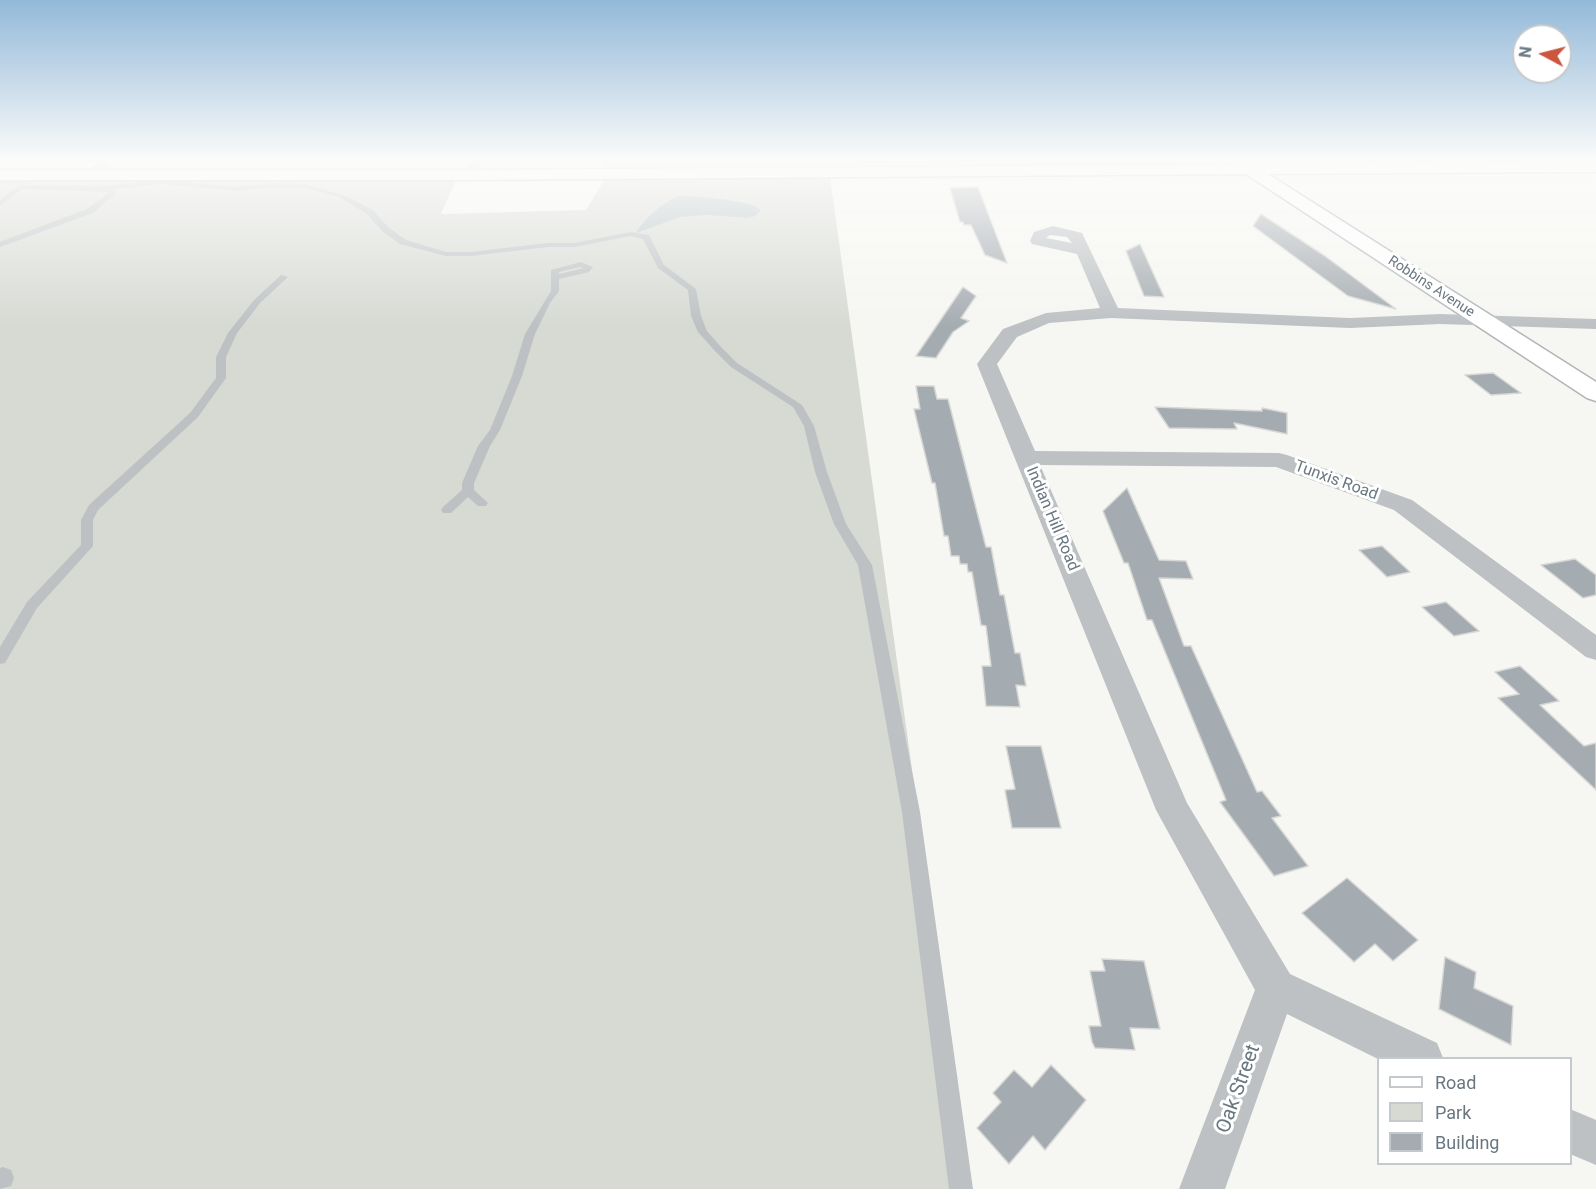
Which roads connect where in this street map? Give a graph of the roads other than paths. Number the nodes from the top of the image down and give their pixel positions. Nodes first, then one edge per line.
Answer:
1 (75, 216) edge
2 (374, 216) edge
3 (1321, 216) edge
4 (0, 245) edge
5 (1082, 250) dead end
6 (284, 277) dead end
7 (556, 277) dead end
8 (1112, 313) junction
9 (1484, 321) junction
10 (1596, 324) edge
11 (1596, 393) edge
12 (1026, 458) junction
13 (468, 490) junction
14 (482, 503) dead end
15 (447, 510) dead end
16 (1596, 650) edge
17 (0, 659) edge
18 (1276, 988) junction
19 (1418, 1057) edge
20 (1572, 1132) edge
21 (1596, 1143) edge
22 (962, 1189) edge
23 (1202, 1189) edge

1 - 4 lane
2 - 22 lane
3 - 9 main road, Robbins Avenue
5 - 8 street
6 - 17 lane
7 - 13 lane
8 - 9 street, Indian Hill Road
8 - 12 street, Indian Hill Road
9 - 10 street, Indian Hill Road
9 - 11 main road, Robbins Avenue
12 - 16 street, Tunxis Road
12 - 18 street, Indian Hill Road
13 - 14 lane
13 - 15 lane
18 - 19 street
18 - 23 street, Oak Street
20 - 21 street

